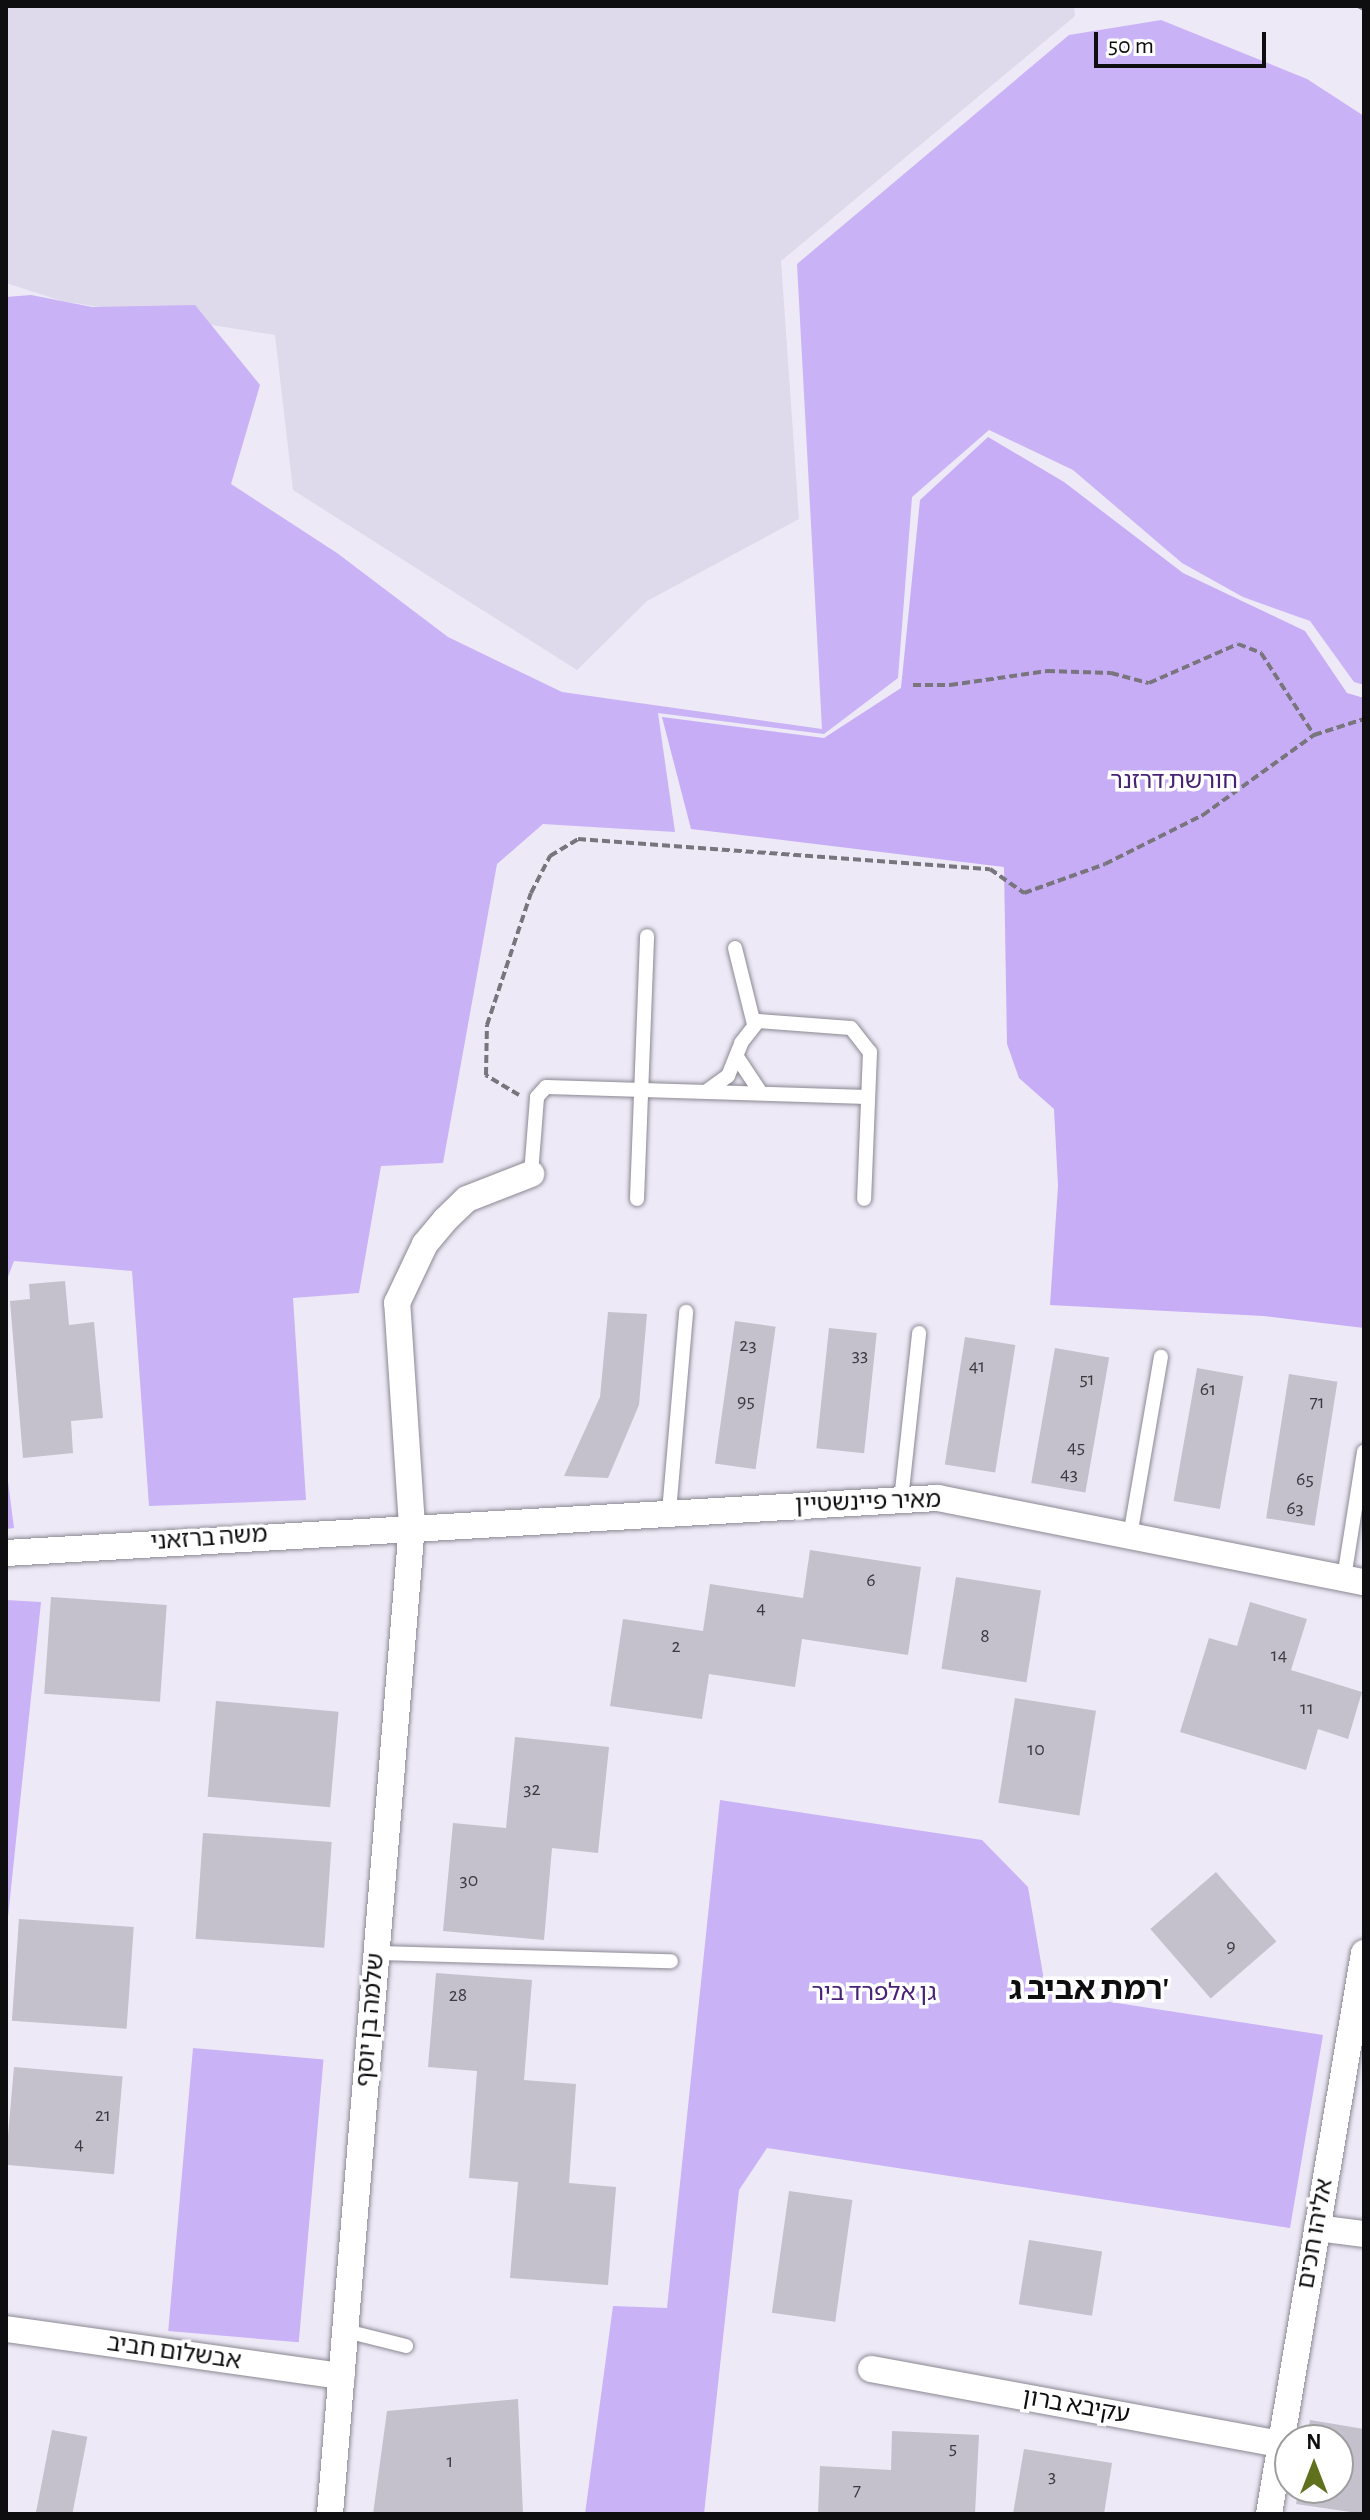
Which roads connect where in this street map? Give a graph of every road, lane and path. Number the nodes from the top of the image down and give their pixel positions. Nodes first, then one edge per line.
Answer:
1 (1358, 6) edge
2 (1364, 9) edge
3 (913, 685) dead end
4 (1364, 719) edge
5 (1314, 735) junction
6 (647, 936) dead end
7 (735, 948) dead end
8 (754, 1024) junction
9 (737, 1057) junction
10 (642, 1088) junction
11 (707, 1091) junction
12 (761, 1093) junction
13 (868, 1097) junction
14 (536, 1105) junction
15 (531, 1174) joint
16 (637, 1199) dead end
17 (864, 1199) dead end
18 (686, 1312) dead end
19 (919, 1333) dead end
20 (1161, 1357) dead end
21 (1364, 1452) edge
22 (901, 1500) junction
23 (669, 1512) junction
24 (412, 1526) junction
25 (1130, 1536) junction
26 (6, 1553) edge
27 (1354, 1580) edge
28 (377, 1953) junction
29 (1364, 1953) edge
30 (671, 1961) dead end
31 (1317, 2228) junction
32 (1364, 2234) edge
33 (6, 2329) edge
34 (346, 2331) junction
35 (406, 2346) dead end
36 (871, 2369) dead end
37 (342, 2376) junction
38 (1284, 2424) edge
39 (1274, 2443) edge
40 (1274, 2485) edge
41 (330, 2514) edge
42 (1269, 2514) edge

1 - 2 path
3 - 5 path
4 - 5 path
5 - 14 path
6 - 10 lane
7 - 8 lane
8 - 9 lane
8 - 13 lane
9 - 11 lane
9 - 12 lane
10 - 11 lane
10 - 14 lane
10 - 16 lane
11 - 12 lane
12 - 13 lane
13 - 17 lane
14 - 15 lane
15 - 24 street, שלמה בן יוסף
18 - 23 lane
19 - 22 lane
20 - 25 lane
21 - 27 lane
22 - 23 street, מאיר פיינשטיין
22 - 25 street, מאיר פיינשטיין
23 - 24 street, מאיר פיינשטיין
24 - 26 street, משה ברזאני
24 - 28 street, שלמה בן יוסף
25 - 27 street, מאיר פיינשטיין
28 - 30 lane
28 - 34 street, שלמה בן יוסף
29 - 31 street, אליהו חכים
31 - 32 street
31 - 38 street, אליהו חכים
33 - 37 street, אבשלום חביב
34 - 35 lane
34 - 37 street, שלמה בן יוסף
36 - 39 street, עקיבא ברון
37 - 41 street, שלמה בן יוסף
40 - 42 street, אליהו חכים

